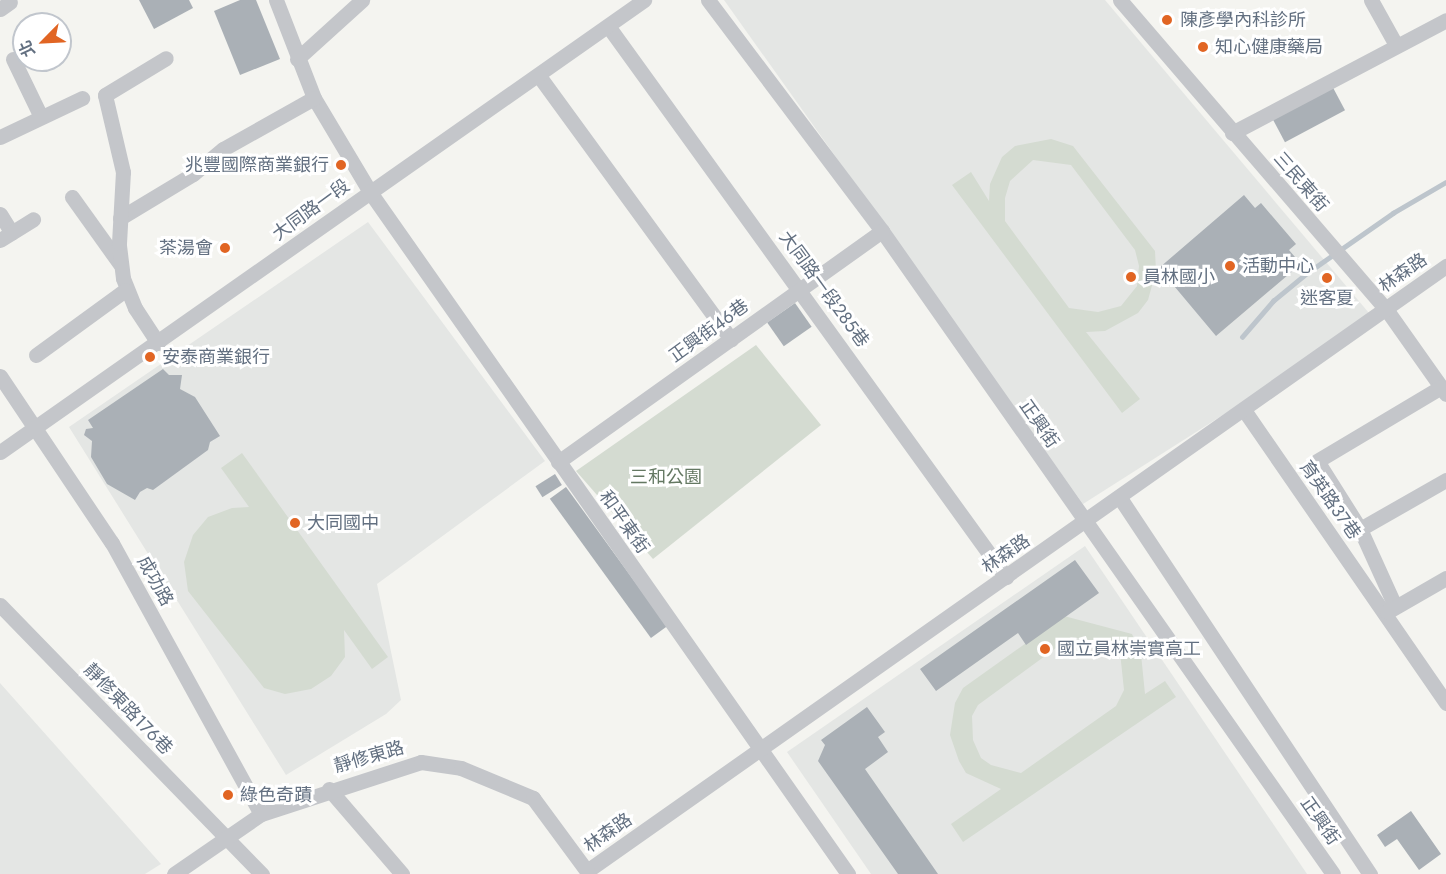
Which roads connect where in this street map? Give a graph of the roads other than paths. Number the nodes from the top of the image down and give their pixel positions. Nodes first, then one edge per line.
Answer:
1 (276, 0) edge
2 (362, 0) edge
3 (644, 0) edge
4 (708, 0) edge
5 (1120, 0) edge
6 (1371, 0) edge
7 (1446, 20) edge
8 (608, 26) junction
9 (1396, 45) junction
10 (166, 58) dead end
11 (297, 59) junction
12 (20, 72) edge
13 (539, 76) junction
14 (82, 98) dead end
15 (314, 98) junction
16 (41, 117) junction
17 (1232, 134) junction
18 (0, 137) edge
19 (370, 192) junction
20 (72, 197) dead end
21 (0, 214) edge
22 (120, 218) junction
23 (33, 219) dead end
24 (882, 231) junction
25 (6, 237) edge
26 (120, 264) junction
27 (1446, 266) edge
28 (800, 289) junction
29 (125, 290) junction
30 (1386, 309) junction
31 (731, 339) junction
32 (158, 343) junction
33 (36, 355) dead end
34 (0, 376) edge
35 (1444, 390) edge
36 (1244, 410) junction
37 (36, 426) junction
38 (0, 452) edge
39 (558, 462) junction
40 (1446, 480) edge
41 (1120, 498) junction
42 (1084, 522) junction
43 (1360, 529) junction
44 (1006, 577) junction
45 (1446, 578) edge
46 (0, 605) edge
47 (1390, 610) junction
48 (1446, 703) edge
49 (762, 750) junction
50 (329, 789) junction
51 (261, 814) junction
52 (230, 838) junction
53 (588, 873) edge
54 (174, 874) edge
55 (262, 874) edge
56 (402, 874) edge
57 (849, 874) edge
58 (1333, 874) edge
59 (1370, 874) edge

1 - 11 street, 和平東街
2 - 11 street
3 - 8 street, 大同路一段
4 - 24 street, 正興街
5 - 17 street, 三民東街
6 - 9 street
7 - 9 street
8 - 13 street, 大同路一段
8 - 28 street, 大同路一段285巷
9 - 17 street
10 - 22 street
11 - 15 street, 和平東街
12 - 16 street
13 - 19 street, 大同路一段
13 - 31 street
14 - 16 street
15 - 19 street, 和平東街
15 - 22 street
16 - 18 street
17 - 30 street, 三民東街
19 - 32 street, 大同路一段
19 - 39 street, 和平東街
20 - 26 street
21 - 25 street
22 - 26 street
23 - 25 street
24 - 28 street, 正興街46巷
24 - 42 street, 正興街
26 - 29 street
27 - 30 street, 林森路
28 - 31 street, 正興街46巷
28 - 44 street, 大同路一段285巷
29 - 32 street
29 - 33 street
30 - 35 street, 三民東街
30 - 36 street, 林森路
31 - 39 street, 正興街46巷
32 - 37 street, 大同路一段
34 - 37 street, 成功路
35 - 43 street
36 - 41 street, 林森路
36 - 47 street, 育英路37巷
37 - 38 street, 大同路一段
37 - 51 street, 成功路
39 - 49 street, 和平東街
40 - 43 street
41 - 42 street, 林森路
41 - 59 street
42 - 44 street, 林森路
42 - 58 street, 正興街
43 - 47 street
44 - 49 street, 林森路
45 - 47 street
46 - 52 street, 靜修東路176巷
47 - 48 street, 育英路37巷
49 - 53 street, 林森路
49 - 57 street, 和平東街
50 - 51 street, 靜修東路
50 - 53 street, 靜修東路
50 - 56 street
51 - 52 street, 靜修東路
52 - 54 street, 靜修東路
52 - 55 street, 靜修東路176巷

